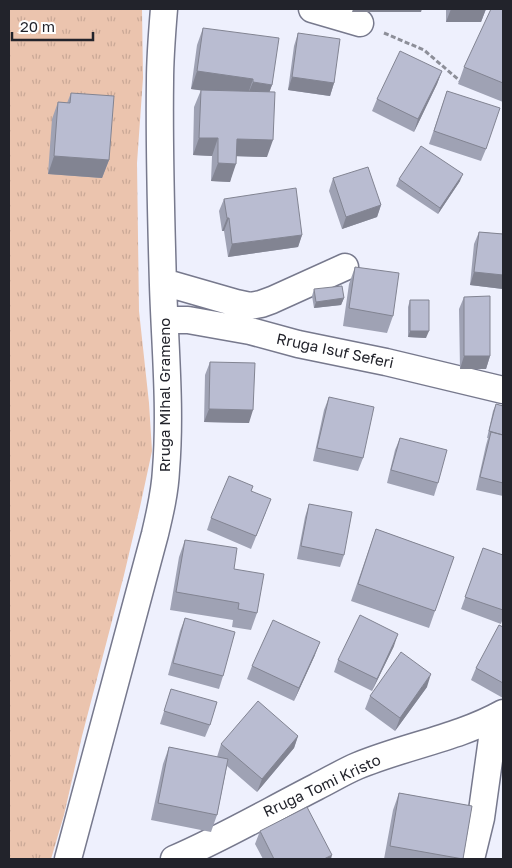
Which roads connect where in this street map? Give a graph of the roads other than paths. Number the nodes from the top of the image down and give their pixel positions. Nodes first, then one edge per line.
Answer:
1 (164, 9) edge
2 (312, 9) edge
3 (360, 23) road end
4 (346, 267) dead end
5 (163, 282) junction
6 (165, 320) junction
7 (503, 390) edge
8 (499, 715) edge
9 (68, 859) edge
10 (174, 859) edge
11 (471, 859) edge

1 - 5 street, Rruga Mihal Grameno
2 - 3 street
4 - 5 street
5 - 6 street, Rruga Mihal Grameno
6 - 7 street, Rruga Isuf Seferi
6 - 9 street, Rruga Mihal Grameno
8 - 10 street, Rruga Tomi Kristo
8 - 11 street

